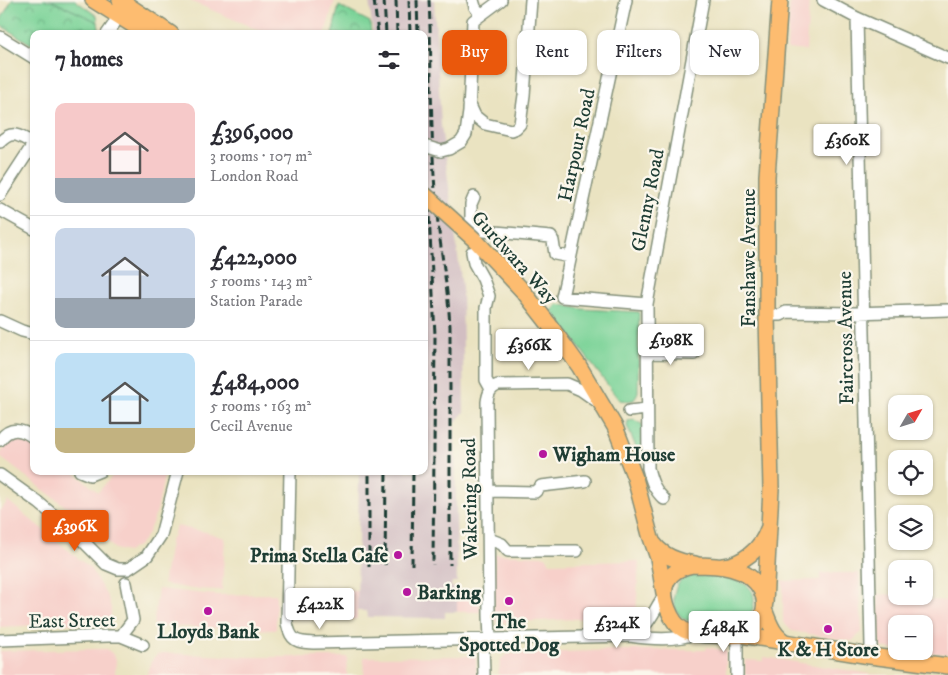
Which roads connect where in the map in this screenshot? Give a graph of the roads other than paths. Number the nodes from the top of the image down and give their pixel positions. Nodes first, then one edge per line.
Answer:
1 (120, 0) edge
2 (474, 0) edge
3 (501, 0) edge
4 (531, 0) edge
5 (626, 0) edge
6 (703, 0) edge
7 (780, 0) edge
8 (823, 0) edge
9 (95, 1) edge
10 (480, 14) junction
11 (116, 15) junction
12 (857, 18) junction
13 (110, 30) edge
14 (141, 30) edge
15 (165, 30) edge
16 (0, 37) edge
17 (30, 56) edge
18 (948, 58) edge
19 (470, 104) junction
20 (30, 141) edge
21 (0, 142) edge
22 (428, 147) edge
23 (30, 148) edge
24 (0, 195) edge
25 (474, 197) dead end
26 (428, 198) edge
27 (0, 210) edge
28 (30, 227) edge
29 (474, 247) junction
30 (570, 257) junction
31 (647, 304) junction
32 (948, 310) edge
33 (863, 312) junction
34 (767, 315) junction
35 (0, 321) edge
36 (30, 333) edge
37 (648, 353) junction
38 (694, 354) dead end
39 (491, 389) junction
40 (602, 404) junction
41 (647, 409) junction
42 (629, 411) dead end
43 (30, 436) edge
44 (0, 440) edge
45 (0, 475) edge
46 (177, 475) edge
47 (290, 475) edge
48 (585, 481) dead end
49 (488, 491) junction
50 (664, 499) dead end
51 (770, 515) junction
52 (489, 539) junction
53 (652, 540) junction
54 (577, 551) dead end
55 (700, 565) junction
56 (716, 566) junction
57 (126, 583) dead end
58 (664, 594) junction
59 (765, 606) junction
60 (694, 634) junction
61 (739, 635) junction
62 (121, 636) junction
63 (630, 636) junction
64 (0, 640) edge
65 (487, 640) junction
66 (143, 644) dead end
67 (790, 644) junction
68 (870, 656) junction
69 (948, 666) edge
70 (484, 675) edge
71 (737, 675) edge

1 - 11 street
1 - 15 main road
2 - 10 street
3 - 10 street
4 - 19 street
5 - 30 street, Harpour Road
6 - 31 street, Glenny Road
7 - 34 main road, Fanshawe Avenue
8 - 12 street
9 - 11 main road
10 - 19 street
11 - 13 street
11 - 14 main road
12 - 18 street
12 - 33 street, Faircross Avenue
16 - 17 street
19 - 22 street, bridge
20 - 21 street
23 - 24 street
25 - 30 street
26 - 29 main road, Gurdwara Way, bridge
27 - 28 street
29 - 39 street, Wakering Road
29 - 40 main road, Gurdwara Way
30 - 31 street, Harpour Road
31 - 37 street, Glenny Road
32 - 33 street
33 - 34 street
33 - 68 street, Faircross Avenue
34 - 51 main road, Fanshawe Avenue
35 - 36 street
37 - 38 street
37 - 41 street, Glenny Road
39 - 40 street, Gurdwara Way
39 - 49 street, Wakering Road
40 - 53 main road, Gurdwara Way
41 - 42 street
41 - 50 street, Glenny Road
43 - 44 street
45 - 46 street
47 - 65 street
48 - 49 street
49 - 52 street, Wakering Road
51 - 56 main road, Fanshawe Avenue
51 - 59 main road, Fanshawe Avenue
52 - 54 street
52 - 65 street, Wakering Road
53 - 55 main road
53 - 58 main road, Gurdwara Way
55 - 56 main road
55 - 58 main road
56 - 59 main road
57 - 62 street
58 - 60 main road
58 - 63 street
59 - 61 main road
59 - 67 main road
60 - 61 main road
60 - 63 street
61 - 67 main road
61 - 71 street
62 - 64 street, East Street
62 - 66 street, East Street
63 - 65 street
65 - 70 street, Wakering Road
67 - 68 main road
68 - 69 main road

